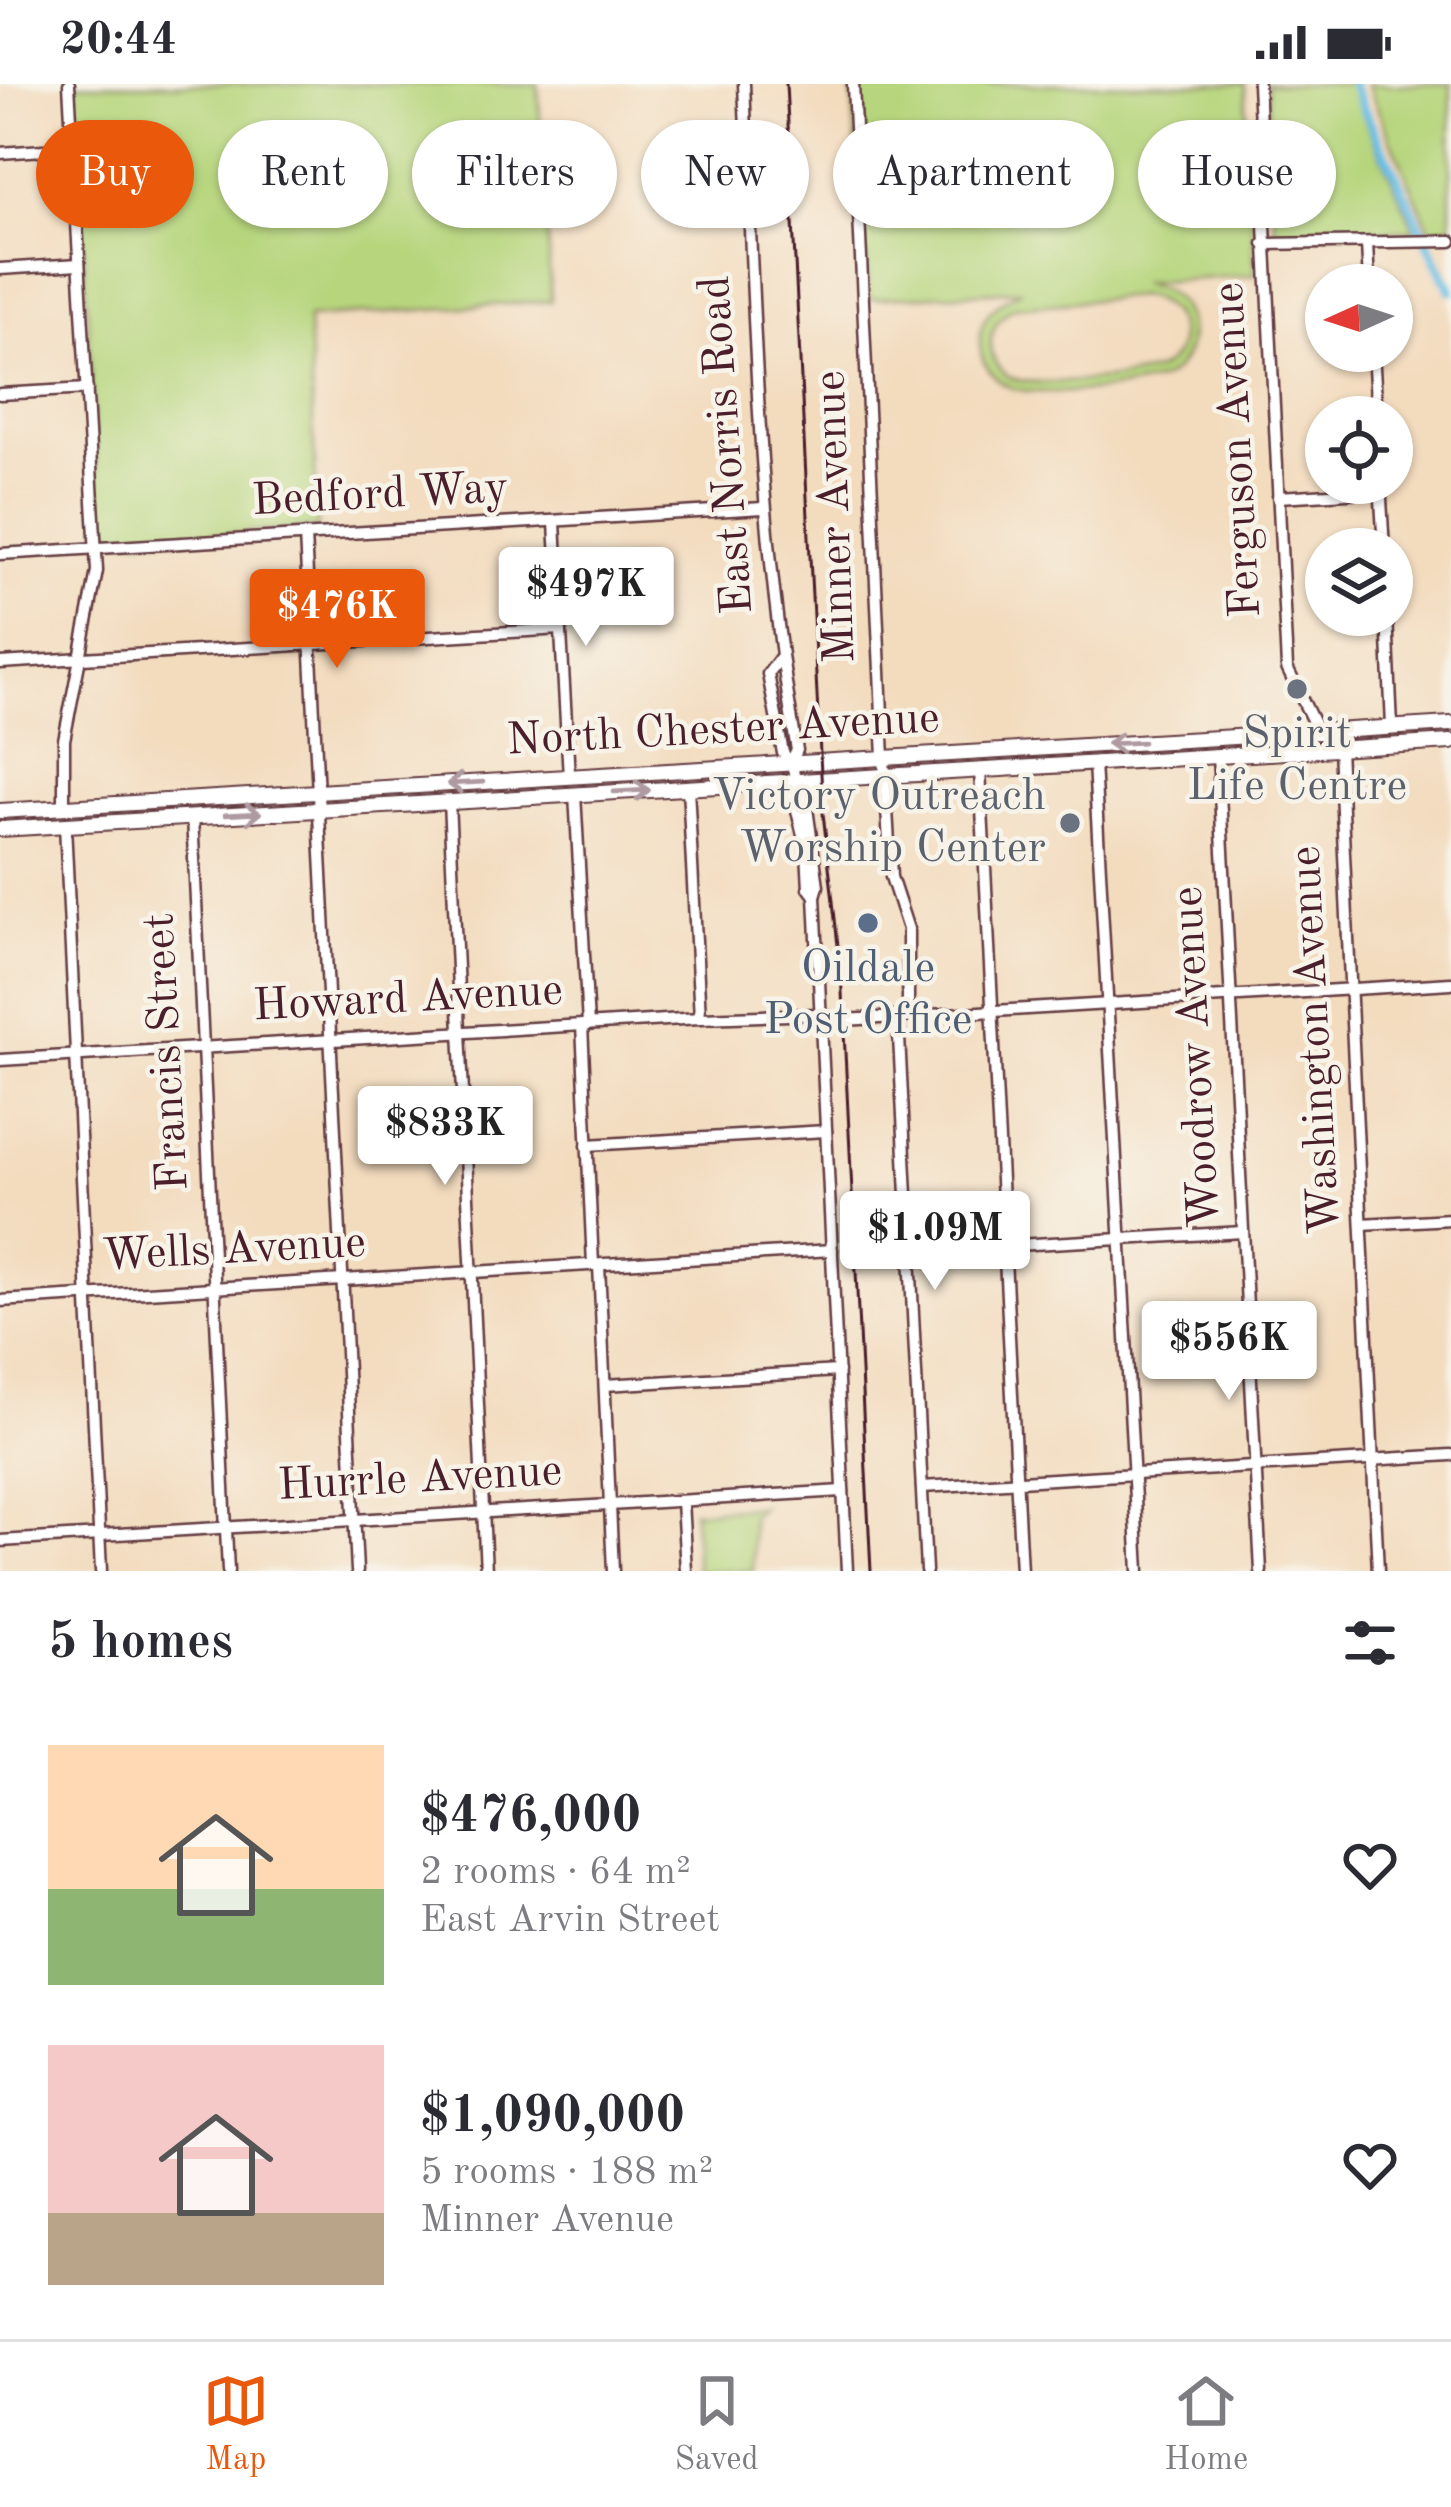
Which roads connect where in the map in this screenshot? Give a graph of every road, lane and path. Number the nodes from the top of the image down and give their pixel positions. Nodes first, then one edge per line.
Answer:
1 (69, 84) edge
2 (744, 84) edge
3 (853, 84) edge
4 (1258, 84) edge
5 (71, 120) edge
6 (36, 150) edge
7 (0, 152) edge
8 (78, 228) edge
9 (1445, 241) edge
10 (1367, 243) junction
11 (1264, 244) junction
12 (80, 264) junction
13 (1368, 264) edge
14 (0, 269) edge
15 (87, 389) junction
16 (0, 394) edge
17 (1305, 494) edge
18 (1279, 497) junction
19 (763, 508) junction
20 (554, 523) junction
21 (305, 536) junction
22 (96, 548) junction
23 (0, 554) edge
24 (561, 629) junction
25 (1388, 636) edge
26 (312, 644) junction
27 (81, 658) junction
28 (0, 663) edge
29 (1451, 724) edge
30 (1393, 727) junction
31 (1318, 732) junction
32 (1448, 741) edge
33 (1339, 748) junction
34 (1218, 756) junction
35 (884, 758) junction
36 (792, 761) junction
37 (1094, 763) junction
38 (980, 770) junction
39 (885, 776) junction
40 (569, 777) junction
41 (795, 780) junction
42 (688, 788) junction
43 (320, 791) junction
44 (575, 794) junction
45 (539, 796) junction
46 (449, 802) junction
47 (102, 805) junction
48 (64, 807) junction
49 (321, 809) junction
50 (0, 811) edge
51 (192, 817) junction
52 (65, 825) junction
53 (0, 829) edge
54 (1451, 983) edge
55 (1351, 989) junction
56 (1231, 997) junction
57 (1108, 1004) junction
58 (993, 1011) junction
59 (820, 1014) junction
60 (903, 1017) junction
61 (700, 1018) junction
62 (585, 1025) junction
63 (462, 1033) junction
64 (333, 1041) junction
65 (204, 1048) junction
66 (77, 1056) junction
67 (0, 1060) edge
68 (826, 1130) junction
69 (587, 1145) junction
70 (1451, 1219) edge
71 (1362, 1225) junction
72 (1244, 1232) junction
73 (1120, 1239) junction
74 (1005, 1246) junction
75 (832, 1250) junction
76 (910, 1251) junction
77 (862, 1254) dead end
78 (596, 1265) junction
79 (472, 1273) junction
80 (344, 1280) junction
81 (215, 1288) junction
82 (88, 1295) junction
83 (0, 1301) edge
84 (838, 1371) junction
85 (604, 1385) junction
86 (1451, 1455) edge
87 (1372, 1460) junction
88 (1256, 1467) junction
89 (1134, 1474) junction
90 (1016, 1481) junction
91 (922, 1487) junction
92 (843, 1491) junction
93 (682, 1501) junction
94 (610, 1505) junction
95 (483, 1513) junction
96 (354, 1520) junction
97 (226, 1528) junction
98 (99, 1536) junction
99 (0, 1541) edge
100 (101, 1571) edge
101 (228, 1571) edge
102 (357, 1571) edge
103 (486, 1571) edge
104 (613, 1571) edge
105 (686, 1571) edge
106 (847, 1571) edge
107 (926, 1571) edge
108 (1021, 1571) edge
109 (1139, 1571) edge
110 (1261, 1571) edge
111 (1378, 1571) edge

1 - 5 street
2 - 19 street, East Norris Road
3 - 35 street, Minner Avenue
4 - 11 street, Ferguson Avenue
6 - 7 street
8 - 12 street
9 - 10 street
10 - 11 street
10 - 13 street
11 - 18 street, Ferguson Avenue
12 - 14 street
12 - 15 street
15 - 16 street
15 - 22 street
17 - 18 street
18 - 31 street, Ferguson Avenue
19 - 20 street, Bedford Way
19 - 36 street, East Norris Road
20 - 21 street, Bedford Way
20 - 24 street
21 - 22 street, Bedford Way
21 - 26 street
22 - 23 street, Bedford Way
22 - 27 street
24 - 26 street
24 - 40 street
25 - 30 street
26 - 27 street
26 - 43 street
27 - 28 street
27 - 48 street
29 - 30 main road, North Chester Avenue
30 - 31 main road, North Chester Avenue
31 - 33 street
31 -> 35 main road, North Chester Avenue
32 - 33 main road, North Chester Avenue
33 - 34 main road, North Chester Avenue
33 - 55 street, Washington Avenue
34 - 37 main road, North Chester Avenue
34 - 56 street, Woodrow Avenue
35 - 36 main road, North Chester Avenue
35 - 39 street, Minner Avenue
36 - 40 main road, North Chester Avenue
36 - 41 street, East Norris Road
37 - 38 main road, North Chester Avenue
37 - 57 street
38 - 39 main road, North Chester Avenue
38 - 58 street
39 - 41 main road, North Chester Avenue
39 - 60 street, Minner Avenue
40 -> 43 main road, North Chester Avenue
40 - 45 main road
41 - 42 main road, North Chester Avenue
41 - 59 street, East Norris Road
44 -> 42 main road, North Chester Avenue
42 - 61 street
43 - 47 main road, North Chester Avenue
43 - 49 street
44 - 45 main road, North Chester Avenue
44 - 62 street
45 - 46 main road, North Chester Avenue
46 - 49 main road, North Chester Avenue
46 - 63 street
47 - 48 main road, North Chester Avenue
47 - 52 main road
48 - 50 main road, North Chester Avenue
51 -> 49 main road, North Chester Avenue
49 - 64 street
51 - 52 main road, North Chester Avenue
51 - 65 street, Francis Street
52 - 53 main road, North Chester Avenue
52 - 66 street
54 - 55 street, Howard Avenue
55 - 56 street, Howard Avenue
55 - 71 street, Washington Avenue
56 - 57 street, Howard Avenue
56 - 72 street, Woodrow Avenue
57 - 58 street, Howard Avenue
57 - 73 street
58 - 60 street, Howard Avenue
58 - 74 street
59 - 60 street, Howard Avenue
59 - 61 street, Howard Avenue
59 - 68 street, East Norris Road
60 - 76 street, Minner Avenue
61 - 62 street, Howard Avenue
62 - 63 street, Howard Avenue
62 - 69 street
63 - 64 street, Howard Avenue
63 - 79 street
64 - 65 street, Howard Avenue
64 - 80 street
65 - 66 street, Howard Avenue
65 - 81 street, Francis Street
66 - 67 street, Howard Avenue
66 - 82 street
68 - 69 street
68 - 75 street, East Norris Road
69 - 78 street
70 - 71 street
71 - 87 street, Washington Avenue
72 - 73 street
72 - 88 street, Woodrow Avenue
73 - 74 street
73 - 89 street
74 - 76 street
74 - 90 street
75 - 78 street, Wells Avenue
75 - 84 street, East Norris Road
76 - 77 street
76 - 91 street, Minner Avenue
78 - 79 street, Wells Avenue
78 - 85 street
79 - 80 street, Wells Avenue
79 - 95 street
80 - 81 street, Wells Avenue
80 - 96 street
81 - 82 street, Wells Avenue
81 - 97 street, Francis Street
82 - 83 street, Wells Avenue
82 - 98 street
84 - 85 street
84 - 92 street, East Norris Road
85 - 94 street
86 - 87 street
87 - 88 street
87 - 111 street, Washington Avenue
88 - 89 street
88 - 110 street, Woodrow Avenue
89 - 90 street
89 - 109 street
90 - 91 street
90 - 108 street
91 - 107 street, Minner Avenue
92 - 93 street, Hurrle Avenue
92 - 106 street, East Norris Road
93 - 94 street, Hurrle Avenue
93 - 105 street
94 - 95 street, Hurrle Avenue
94 - 104 street
95 - 96 street, Hurrle Avenue
95 - 103 street
96 - 97 street, Hurrle Avenue
96 - 102 street
97 - 98 street, Hurrle Avenue
97 - 101 street, Francis Street
98 - 99 street, Hurrle Avenue
98 - 100 street

